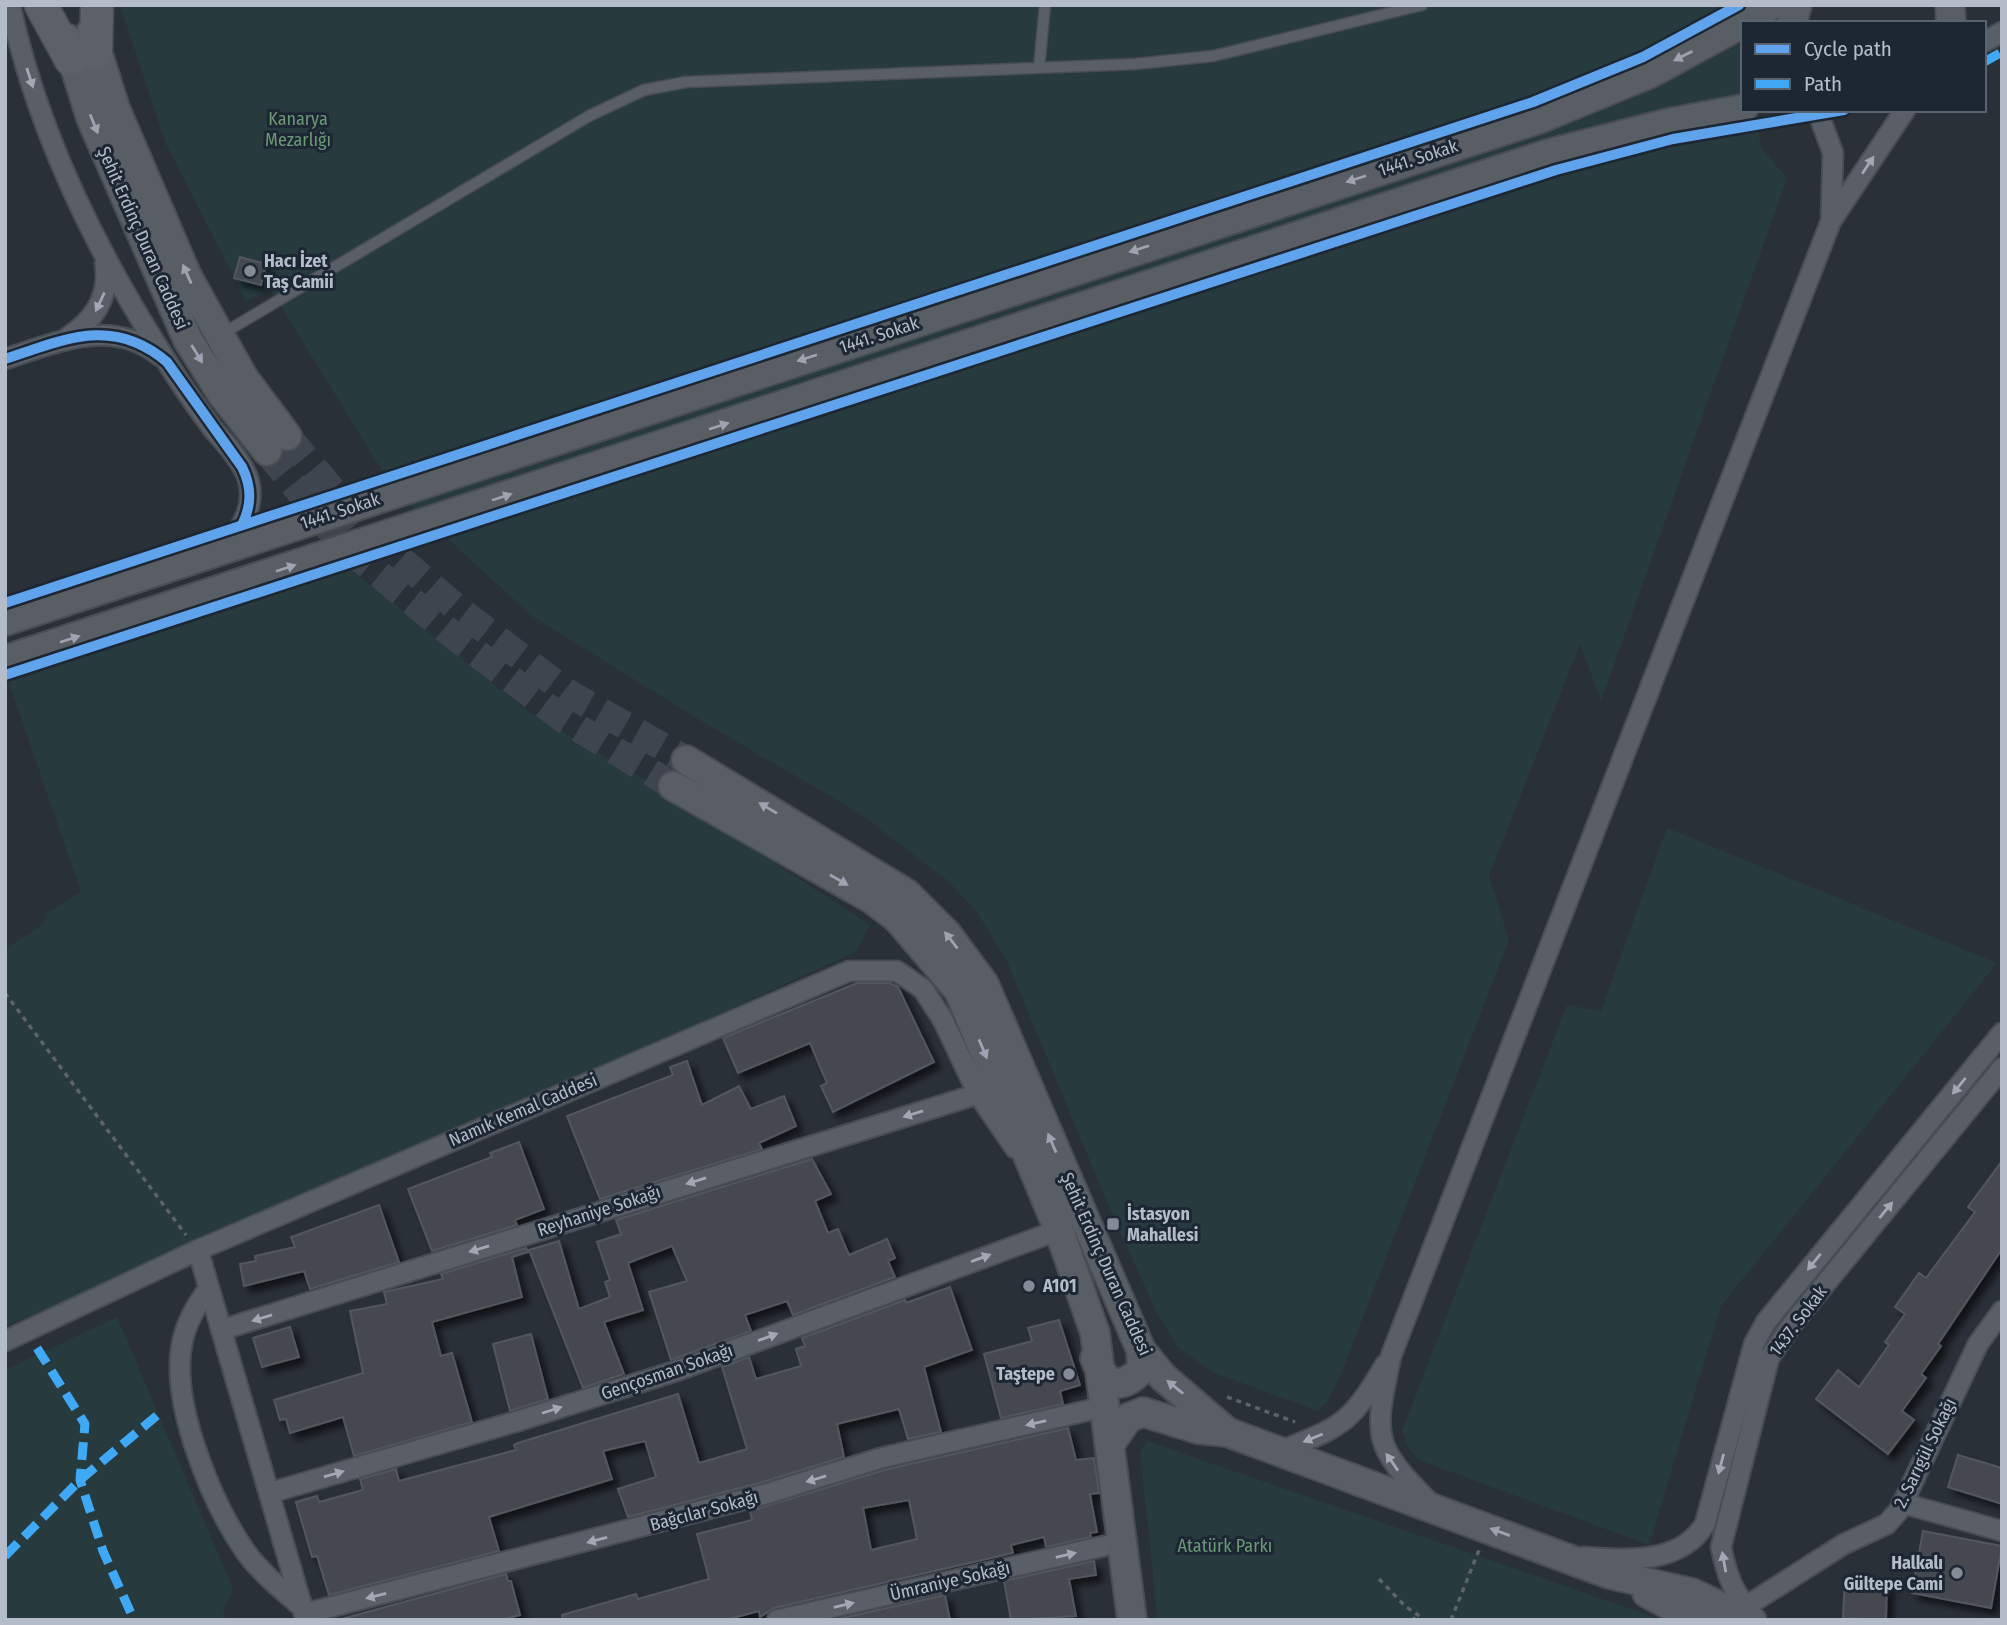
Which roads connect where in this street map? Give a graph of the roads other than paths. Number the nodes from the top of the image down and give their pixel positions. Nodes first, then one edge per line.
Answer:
1 (10, 5) edge
2 (41, 5) edge
3 (57, 5) edge
4 (84, 5) edge
5 (97, 5) edge
6 (1045, 5) edge
7 (1422, 5) edge
8 (1771, 5) edge
9 (1746, 21) edge
10 (1741, 24) edge
11 (2002, 32) edge
12 (1986, 41) edge
13 (84, 56) junction
14 (1039, 68) junction
15 (1741, 110) edge
16 (1818, 112) edge
17 (1904, 112) edge
18 (1831, 221) junction
19 (101, 251) junction
20 (219, 336) junction
21 (64, 339) junction
22 (5, 359) edge
23 (167, 362) junction
24 (217, 551) junction
25 (5, 621) edge
26 (5, 660) edge
27 (686, 760) tunnel mouth
28 (673, 786) tunnel mouth
29 (2002, 1033) edge
30 (2002, 1068) edge
31 (978, 1094) junction
32 (1040, 1184) junction
33 (1059, 1230) junction
34 (198, 1250) junction
35 (209, 1288) junction
36 (2002, 1311) edge
37 (221, 1330) junction
38 (5, 1341) edge
39 (1141, 1350) junction
40 (1391, 1356) junction
41 (1096, 1358) junction
42 (1103, 1408) junction
43 (1227, 1432) junction
44 (1110, 1444) junction
45 (1280, 1451) junction
46 (269, 1493) junction
47 (1902, 1503) junction
48 (1439, 1511) junction
49 (2002, 1531) edge
50 (1122, 1542) junction
51 (1564, 1556) junction
52 (1609, 1574) junction
53 (304, 1614) edge
54 (1750, 1615) edge
55 (777, 1620) edge
56 (1132, 1620) edge
57 (1697, 1620) edge

1 -> 19 street
2 - 13 main road
3 - 13 main road, Şehit Erdinç Duran Caddesi
4 - 13 main road, Şehit Erdinç Duran Caddesi
5 - 13 main road
6 - 14 lane
7 - 14 lane
8 - 9 main road, 1441. Sokak
10 -> 24 main road, 1441. Sokak
11 - 12 street
20 -> 13 main road, Şehit Erdinç Duran Caddesi
13 -> 20 main road, Şehit Erdinç Duran Caddesi
14 - 20 lane
26 -> 15 main road, 1441. Sokak
16 - 18 street
18 -> 17 street
18 - 40 street
19 -> 21 street
19 - 23 street
21 - 22 street
21 - 23 street
23 - 24 street
24 - 25 main road, 1441. Sokak
39 -> 27 main road, Şehit Erdinç Duran Caddesi
28 -> 32 main road, Şehit Erdinç Duran Caddesi
29 -> 51 street
54 -> 30 street, 1437. Sokak
31 - 32 street
31 - 34 street, Namık Kemal Caddesi
31 -> 37 street, Reyhaniye Sokağı
32 - 33 main road, Şehit Erdinç Duran Caddesi
33 - 41 main road, Şehit Erdinç Duran Caddesi
46 -> 33 street, Gençosman Sokağı
34 - 35 street
34 - 38 street, Namık Kemal Caddesi
35 - 37 street
35 - 53 street
36 - 47 street, 2. Sarıgül Sokağı
37 - 46 street
39 - 41 main road
43 -> 39 main road, Şehit Erdinç Duran Caddesi
40 -> 45 street
48 -> 40 street
41 - 42 main road, Şehit Erdinç Duran Caddesi
42 - 44 main road, Şehit Erdinç Duran Caddesi
42 -> 53 street, Bağcılar Sokağı
43 - 44 main road
43 - 45 main road, Şehit Erdinç Duran Caddesi
44 - 50 main road, Şehit Erdinç Duran Caddesi
45 - 48 main road, Şehit Erdinç Duran Caddesi
46 - 53 street
47 - 49 street
47 - 54 street, 2. Sarıgül Sokağı
51 -> 48 main road, Şehit Erdinç Duran Caddesi
55 -> 50 street, Ümraniye Sokağı
50 - 56 main road, Şehit Erdinç Duran Caddesi
51 - 52 main road, Şehit Erdinç Duran Caddesi
52 - 54 main road, Şehit Erdinç Duran Caddesi
52 - 57 main road

